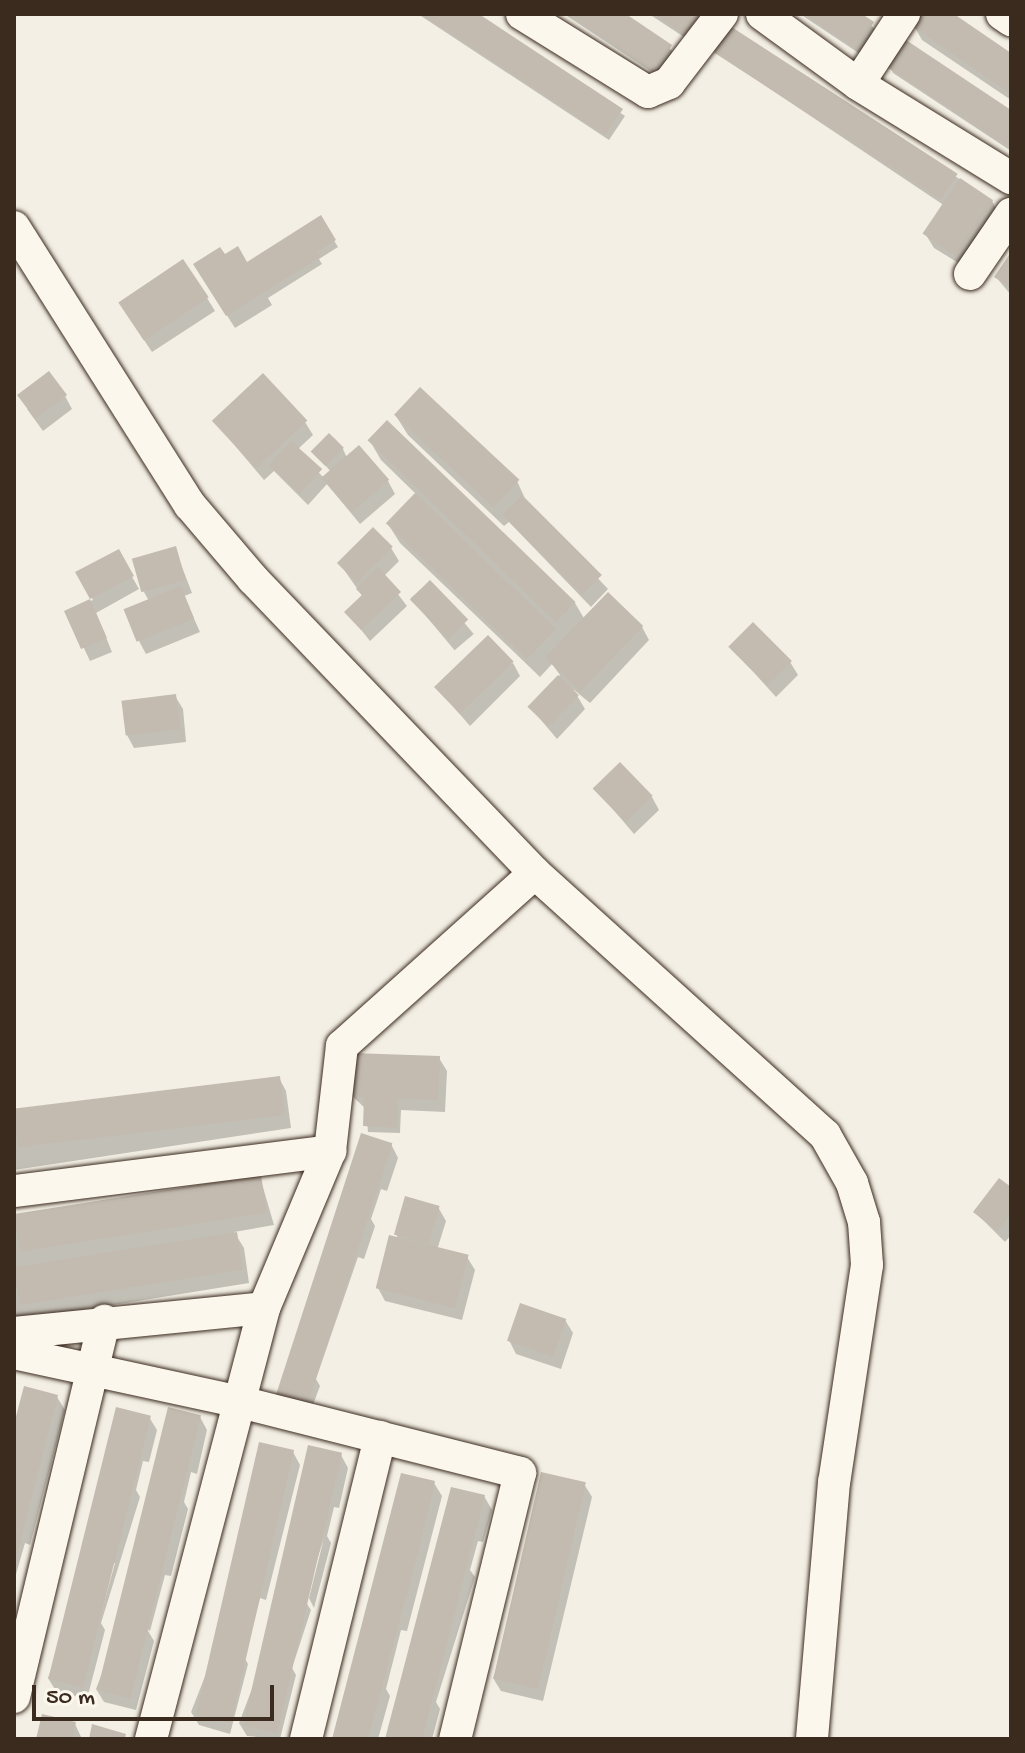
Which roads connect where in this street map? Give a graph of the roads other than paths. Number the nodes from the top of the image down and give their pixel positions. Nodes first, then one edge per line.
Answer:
1 (522, 14) edge
2 (722, 14) edge
3 (762, 14) edge
4 (904, 14) edge
5 (1002, 14) edge
6 (1011, 20) edge
7 (858, 84) junction
8 (1011, 178) edge
9 (1011, 214) edge
10 (14, 227) edge
11 (970, 274) dead end
12 (535, 873) junction
13 (330, 1151) junction
14 (14, 1191) edge
15 (264, 1308) junction
16 (104, 1321) junction
17 (14, 1333) edge
18 (14, 1353) edge
19 (95, 1369) junction
20 (240, 1402) junction
21 (380, 1437) junction
22 (14, 1697) edge
23 (151, 1739) edge
24 (306, 1739) edge
25 (455, 1739) edge
26 (812, 1739) edge

1 - 2 street
3 - 7 street
4 - 7 street
5 - 6 street
7 - 8 street
9 - 11 street
10 - 12 street
12 - 13 street
12 - 26 street
13 - 14 street
13 - 15 street
15 - 16 street
15 - 20 street
16 - 17 street
16 - 19 street
18 - 19 street
19 - 20 street
19 - 22 street
20 - 21 street
20 - 23 street
21 - 24 street
21 - 25 street

